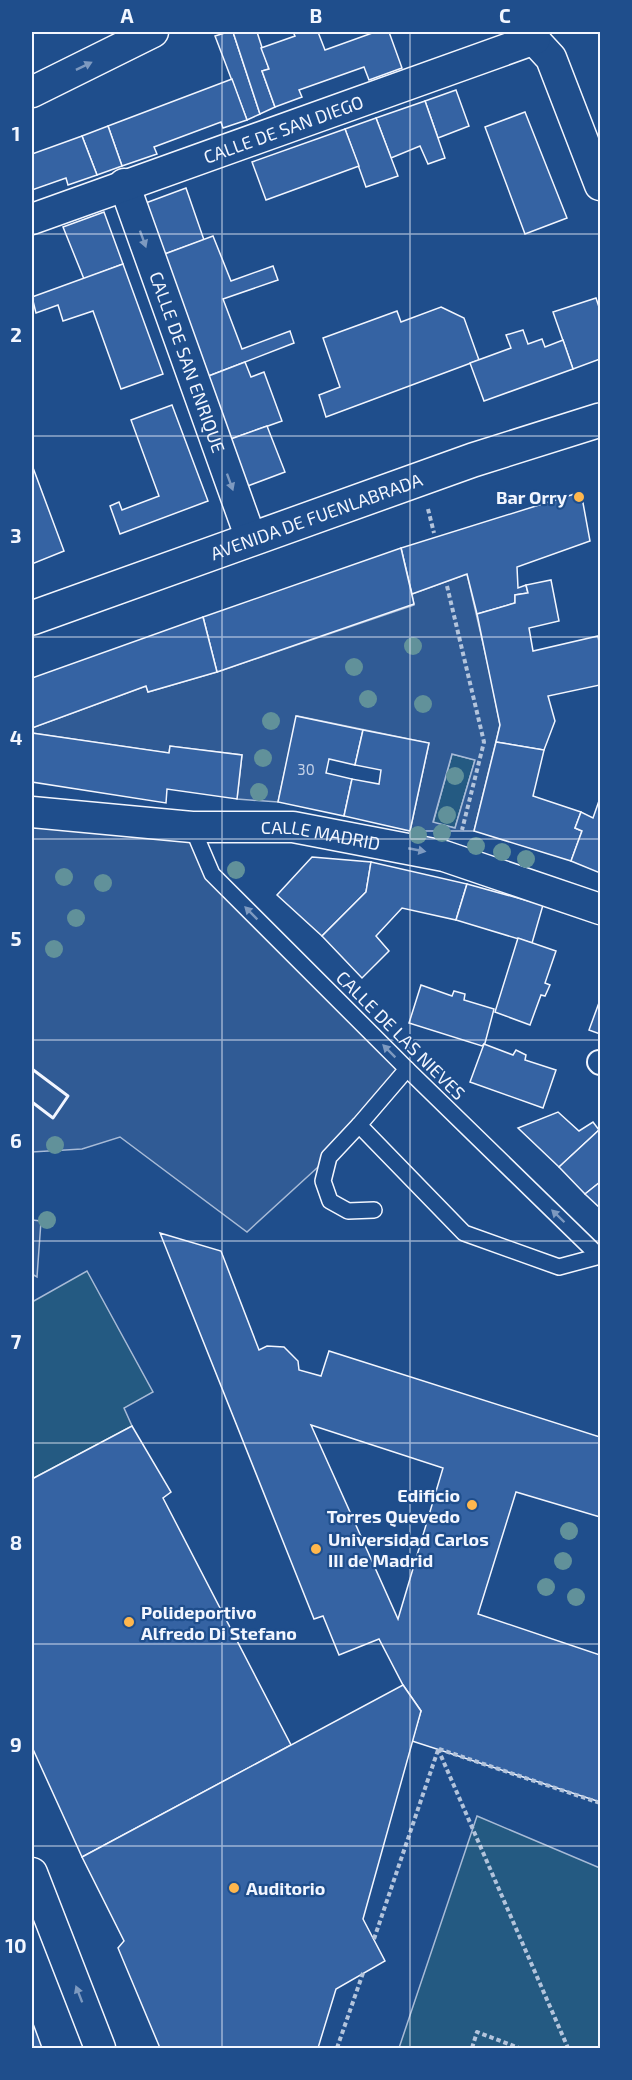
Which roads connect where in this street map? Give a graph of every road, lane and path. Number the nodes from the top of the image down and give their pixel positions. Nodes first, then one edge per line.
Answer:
1 (153, 32) edge
2 (534, 34) edge
3 (32, 92) edge
4 (124, 184) junction
5 (600, 185) edge
6 (32, 219) edge
7 (600, 420) edge
8 (427, 506) dead end
9 (434, 533) dead end
10 (251, 539) junction
11 (447, 586) dead end
12 (32, 618) edge
13 (32, 813) edge
14 (192, 827) junction
15 (461, 832) dead end
16 (600, 909) edge
17 (407, 1069) junction
18 (359, 1125) junction
19 (374, 1210) dead end
20 (600, 1256) edge
21 (438, 1749) junction
22 (600, 1803) edge
23 (32, 1873) edge
24 (374, 1939) dead end
25 (363, 1973) dead end
26 (100, 2049) edge
27 (337, 2049) edge
28 (472, 2049) edge
29 (519, 2049) edge
30 (568, 2049) edge

3 -> 1 street
2 - 4 street, CALLE DE SAN DIEGO
2 - 5 street
4 - 6 street, CALLE DE SAN DIEGO
4 -> 10 street, CALLE DE SAN ENRIQUE
7 - 10 main road, AVENIDA DE FUENLABRADA
8 - 9 path
10 - 12 main road, AVENIDA DE FUENLABRADA
11 - 15 path
13 - 14 street, CALLE MADRID
14 -> 16 street, CALLE MADRID
17 -> 14 lane, CALLE DE LAS NIEVES
17 - 18 lane
20 -> 17 lane, CALLE DE LAS NIEVES
18 - 19 lane
18 - 20 lane
21 - 22 path
21 - 24 path
21 - 30 path
26 -> 23 street
25 - 27 path
28 - 29 path

